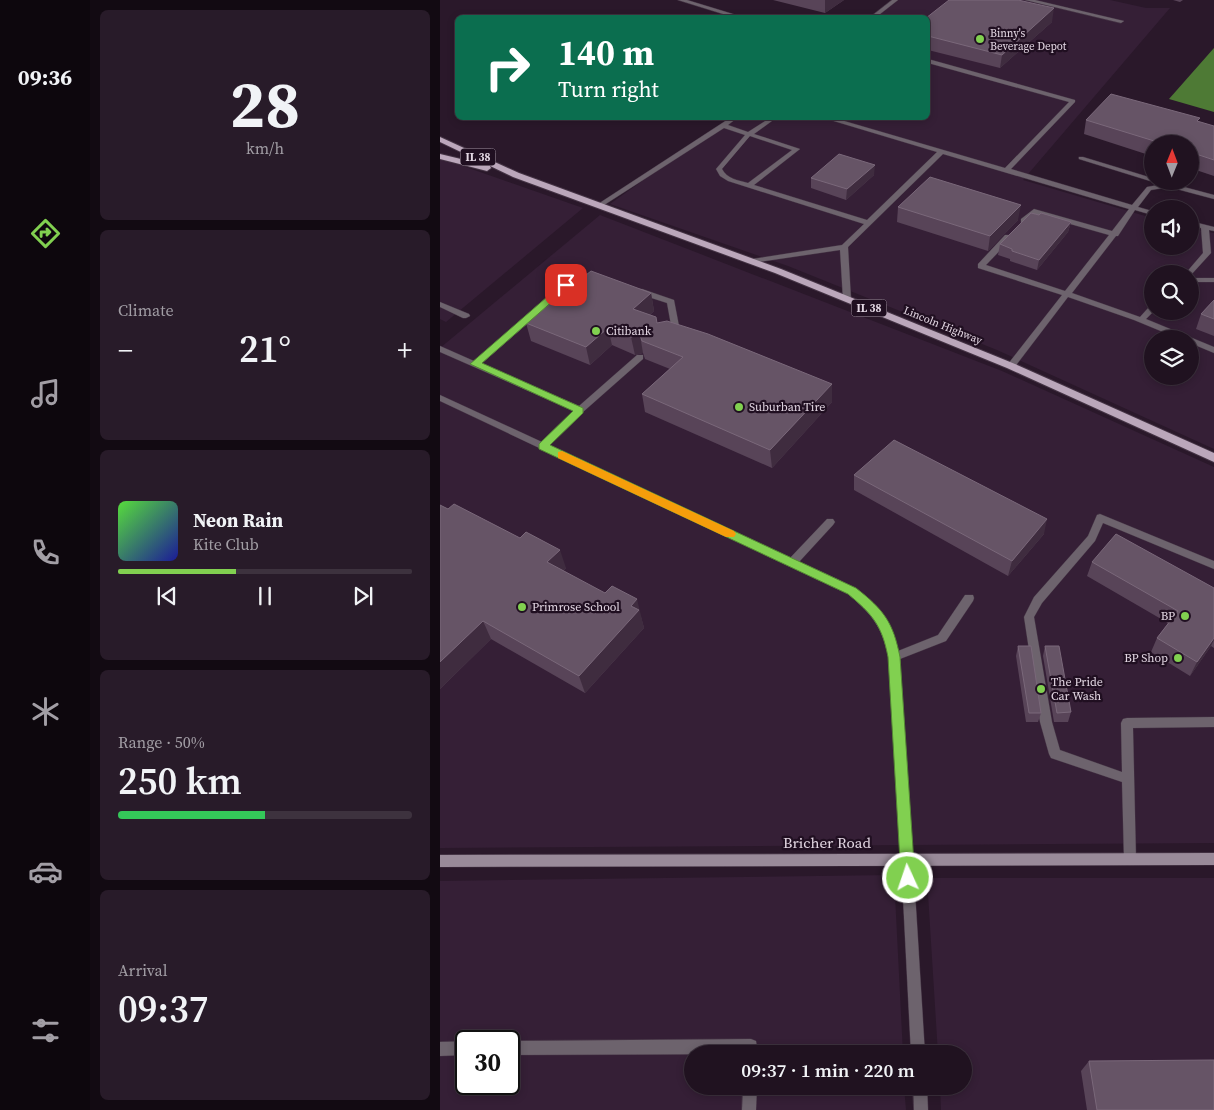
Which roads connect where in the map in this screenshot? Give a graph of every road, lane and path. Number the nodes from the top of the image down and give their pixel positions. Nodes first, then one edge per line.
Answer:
1 (681, 0) edge
2 (895, 0) edge
3 (1028, 0) edge
4 (734, 15) edge
5 (874, 15) edge
6 (1121, 21) dead end
7 (930, 61) edge
8 (731, 120) edge
9 (770, 120) edge
10 (836, 120) edge
11 (722, 125) junction
12 (749, 134) junction
13 (440, 139) edge
14 (941, 152) junction
15 (440, 156) edge
16 (1081, 158) dead end
17 (1006, 171) junction
18 (516, 176) junction
19 (1144, 178) edge
20 (749, 186) junction
21 (1148, 190) edge
22 (1188, 190) edge
23 (1214, 197) edge
24 (599, 206) junction
25 (1135, 209) junction
26 (1144, 211) edge
27 (869, 223) junction
28 (1021, 224) edge
29 (1199, 226) edge
30 (1205, 228) junction
31 (1214, 229) edge
32 (1014, 231) edge
33 (1115, 234) junction
34 (844, 247) junction
35 (752, 261) junction
36 (1197, 265) edge
37 (599, 277) edge
38 (1199, 280) edge
39 (1214, 280) edge
40 (626, 287) edge
41 (1066, 296) junction
42 (847, 299) junction
43 (440, 304) edge
44 (466, 316) dead end
45 (1142, 319) joint
46 (1168, 330) edge
47 (664, 337) edge
48 (1199, 343) edge
49 (440, 348) edge
50 (1214, 350) edge
51 (640, 357) edge
52 (475, 364) junction
53 (1011, 366) junction
54 (440, 398) edge
55 (580, 410) junction
56 (543, 446) junction
57 (1214, 458) edge
58 (830, 522) dead end
59 (792, 563) junction
60 (1214, 565) edge
61 (968, 598) dead end
62 (894, 657) junction
63 (1214, 722) edge
64 (1128, 779) junction
65 (907, 859) junction
66 (1130, 859) junction
67 (1214, 859) edge
68 (440, 860) edge
69 (917, 1045) edge
70 (684, 1047) edge
71 (455, 1048) edge
72 (520, 1048) edge
73 (440, 1049) edge
74 (750, 1095) edge
75 (920, 1095) edge
76 (749, 1110) edge
77 (921, 1110) edge

1 - 4 street
2 - 5 street
3 - 6 street
7 - 17 street
8 - 11 street
9 - 12 street
10 - 14 street
11 - 12 street
11 - 24 street
12 - 20 street
12 - 20 street
13 - 18 main road, Lincoln Highway / IL 38
14 - 17 street
14 - 27 street
15 - 18 main road, Lincoln Highway / IL 38
16 - 19 street
17 - 25 street
18 - 24 main road, Lincoln Highway / IL 38
20 - 27 street
21 - 25 street
22 - 23 street
24 - 35 main road, Lincoln Highway / IL 38
25 - 26 street
25 - 33 street
27 - 34 street
28 - 33 street
29 - 30 street
30 - 31 street
30 - 36 street
32 - 41 street
33 - 41 street
34 - 35 street
34 - 42 street
35 - 42 main road, Lincoln Highway / IL 38
37 - 52 street
38 - 39 street
40 - 47 street
41 - 45 street
41 - 53 street
42 - 53 main road, Lincoln Highway / IL 38
43 - 44 street
45 - 46 street
48 - 50 street
49 - 52 street
51 - 55 street
52 - 55 street
53 - 57 main road, Lincoln Highway / IL 38
54 - 56 street
55 - 56 street
56 - 59 street
58 - 59 street
59 - 62 street
60 - 64 street
61 - 62 street
62 - 65 street
63 - 64 street
64 - 66 street
65 - 66 street, Bricher Road
65 - 68 street, Bricher Road
65 - 69 street
66 - 67 street, Bricher Road
70 - 72 street
71 - 73 street
74 - 76 street
75 - 77 street

